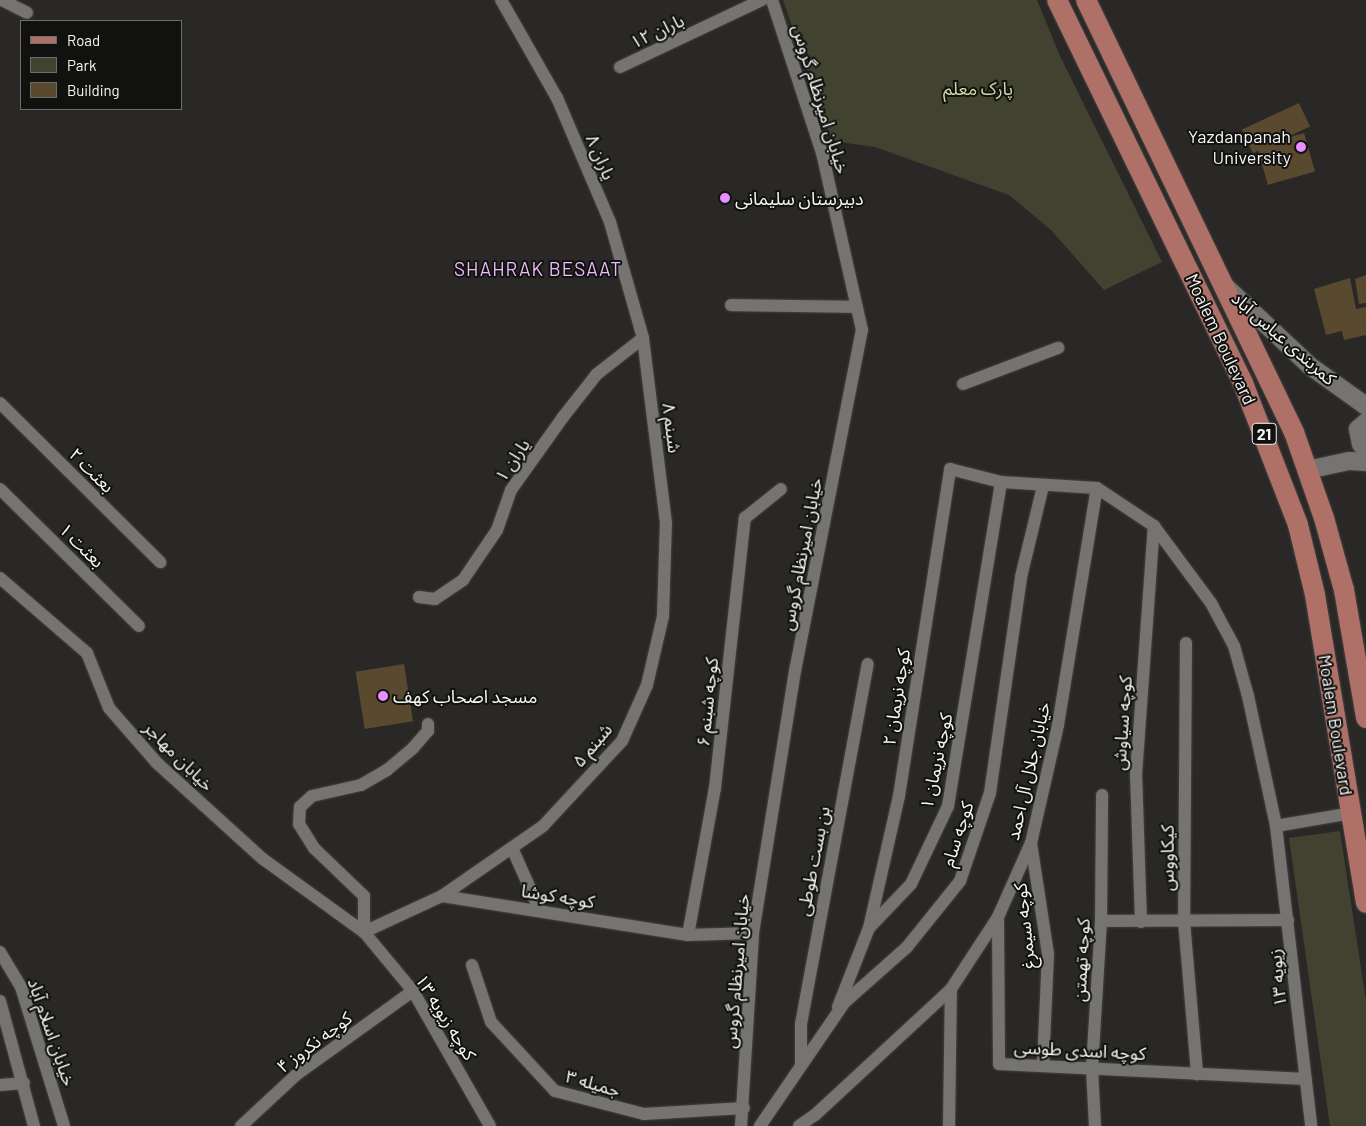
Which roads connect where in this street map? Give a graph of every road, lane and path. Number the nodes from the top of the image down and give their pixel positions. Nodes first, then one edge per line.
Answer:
1 (2, 0) edge
2 (501, 0) edge
3 (762, 0) edge
4 (772, 0) edge
5 (1057, 0) edge
6 (1086, 0) edge
7 (27, 13) dead end
8 (620, 68) dead end
9 (1226, 287) junction
10 (731, 305) dead end
11 (856, 307) junction
12 (643, 338) junction
13 (1058, 348) dead end
14 (963, 384) dead end
15 (0, 403) edge
16 (1366, 406) edge
17 (1366, 422) edge
18 (1366, 450) edge
19 (1366, 462) edge
20 (1307, 470) junction
21 (1001, 482) junction
22 (1043, 486) junction
23 (1097, 488) junction
24 (0, 489) edge
25 (781, 489) dead end
26 (666, 523) joint
27 (1154, 526) junction
28 (160, 562) dead end
29 (0, 578) edge
30 (419, 597) dead end
31 (139, 626) dead end
32 (1186, 643) dead end
33 (868, 664) dead end
34 (1366, 718) edge
35 (428, 724) dead end
36 (1102, 795) dead end
37 (1351, 813) junction
38 (1276, 826) junction
39 (1031, 843) junction
40 (512, 848) junction
41 (442, 896) junction
42 (1366, 903) edge
43 (540, 911) junction
44 (998, 917) junction
45 (1288, 920) junction
46 (1184, 921) junction
47 (1101, 922) junction
48 (1141, 922) junction
49 (868, 928) junction
50 (364, 932) junction
51 (753, 933) junction
52 (688, 935) junction
53 (0, 952) edge
54 (472, 965) dead end
55 (951, 989) junction
56 (413, 991) junction
57 (0, 1001) edge
58 (833, 1019) junction
59 (801, 1064) junction
60 (1043, 1065) junction
61 (1092, 1068) junction
62 (1197, 1074) junction
63 (1306, 1079) junction
64 (24, 1083) junction
65 (0, 1085) edge
66 (744, 1108) junction
67 (34, 1126) edge
68 (64, 1126) edge
69 (241, 1126) edge
70 (490, 1126) edge
71 (741, 1126) edge
72 (760, 1126) edge
73 (798, 1126) edge
74 (949, 1126) edge
75 (1094, 1126) edge
76 (1311, 1126) edge

1 - 7 street
2 - 12 street, یاران ۸
3 - 8 street, باران ۱۲
4 - 11 street, خیابان امیرنظام گروس
5 - 37 main road, Moalem Boulevard / 21
6 - 9 main road, Moalem Boulevard / 21
9 - 16 main road, کمربندی عباس آباد
9 - 20 main road, Moalem Boulevard / 21
10 - 11 street
11 - 51 street, خیابان امیرنظام گروس
12 - 26 street, شبنم ۸
12 - 30 street, یاران ۱
13 - 14 street
15 - 28 street, بعثت ۲
17 - 18 main road
19 - 20 main road
20 - 34 main road, Moalem Boulevard / 21
21 - 22 street
21 - 49 street, کوچه نریمان ۱
21 - 49 street, کوچه نریمان ۲
22 - 23 street
22 - 58 street, کوچه سام
23 - 27 street, زیویه ۱۳
23 - 39 street, خیابان جلال آل احمد
24 - 31 street, بعثت ۱
25 - 52 street, کوچه شبنم ۶
26 - 40 street, شبنم ۵
27 - 38 street, زیویه ۱۳
27 - 48 street, کوچه سیاوش
29 - 50 street, خیابان مهاجر
32 - 46 street, کیکاووس
33 - 59 street, بن بست طوطی
35 - 50 street
36 - 47 street, کوچه تهمتن
37 - 38 street
37 - 42 main road, Moalem Boulevard / 21
38 - 45 street, زیویه ۱۳
39 - 44 street, خیابان جلال آل احمد
39 - 60 street, کوچه سیمرغ
40 - 41 street, شبنم ۵
40 - 43 street
41 - 43 street, کوچه کوشا
41 - 50 street
43 - 52 street, کوچه کوشا
44 - 55 street, خیابان جلال آل احمد
44 - 60 street, کوچه اسدی طوسی
45 - 46 street
45 - 63 street, زیویه ۱۳
46 - 48 street
46 - 62 street, کیکاووس
47 - 48 street
47 - 61 street, کوچه تهمتن
49 - 58 street, کوچه نریمان ۱
50 - 56 street, کوچه زیویه ۱۳
51 - 52 street, کوچه کوشا
51 - 66 street, خیابان امیرنظام گروس
53 - 68 street, خیابان اسلام آباد
54 - 66 street, جمیله ۳
55 - 73 street, خیابان جلال آل احمد
55 - 74 street
56 - 69 street, کوچه نکروز ۴
56 - 70 street, کوچه زیویه ۱۳
57 - 64 street
58 - 59 street, کوچه سام
59 - 72 street, کوچه سام
60 - 61 street, کوچه اسدی طوسی
61 - 62 street, کوچه اسدی طوسی
61 - 75 street, کوچه تهمتن
62 - 63 street, کوچه اسدی طوسی
63 - 76 street, زیویه ۱۳
64 - 65 street
64 - 67 street
66 - 71 street, خیابان امیرنظام گروس

